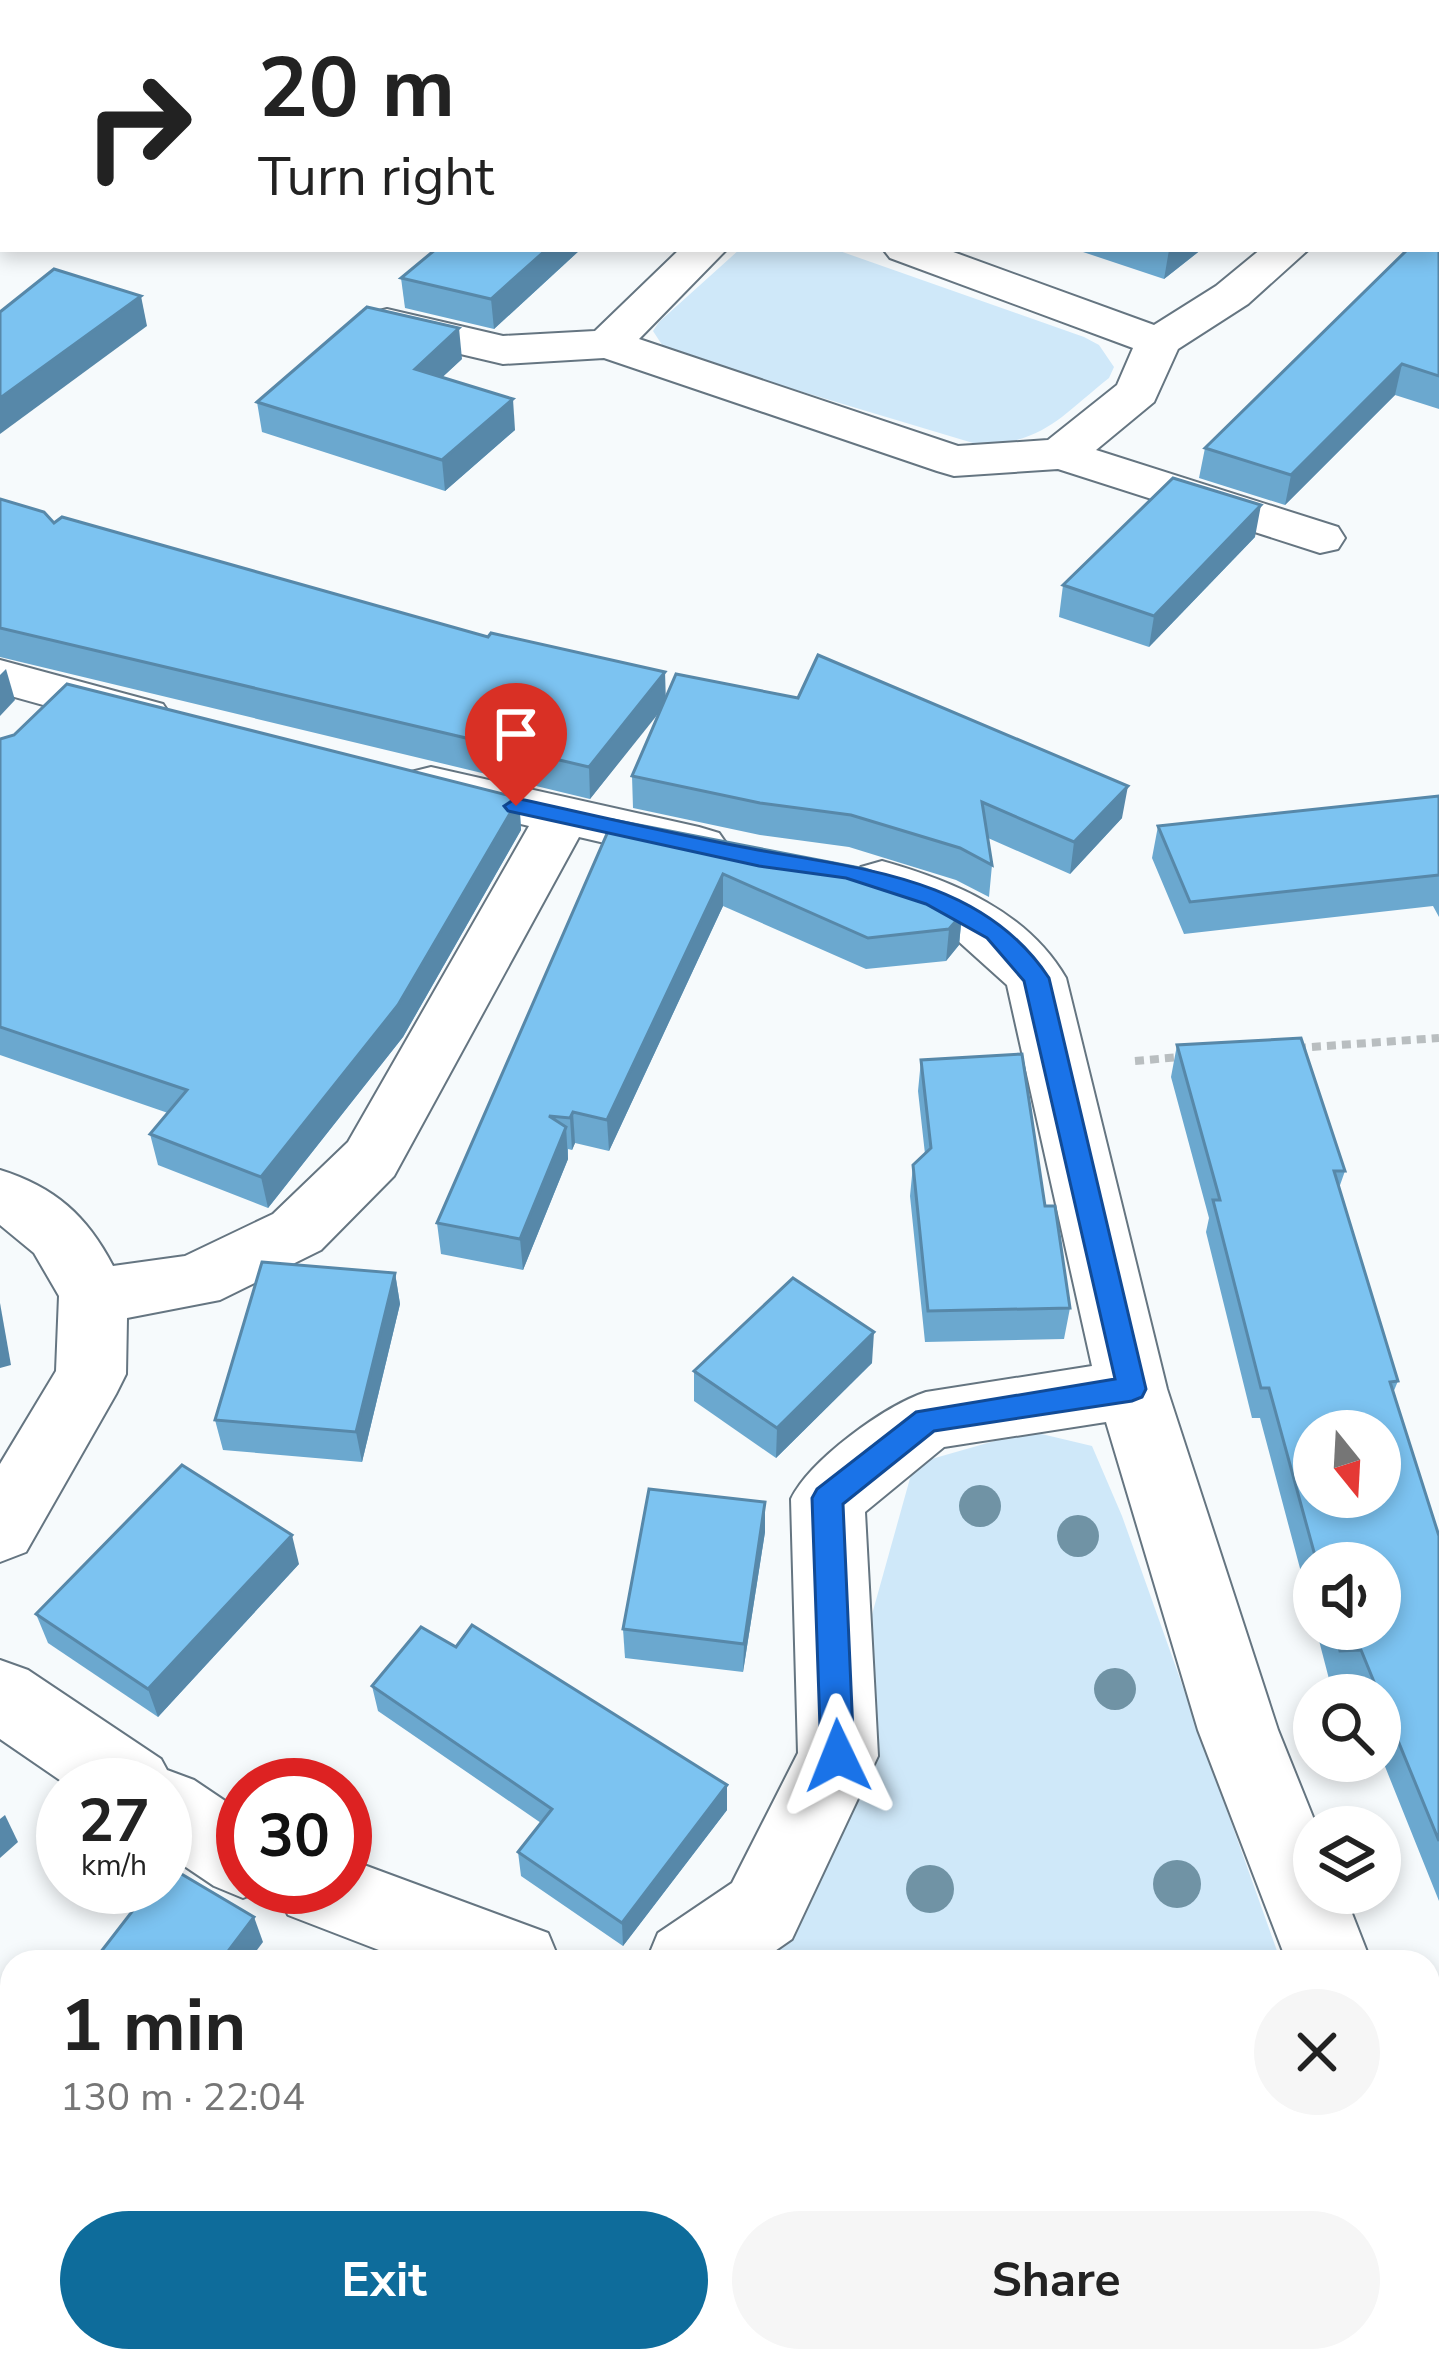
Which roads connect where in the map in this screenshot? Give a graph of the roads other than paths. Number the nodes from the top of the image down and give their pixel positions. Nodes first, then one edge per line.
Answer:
1 (702, 252) edge
2 (913, 252) edge
3 (1283, 252) edge
4 (387, 323) edge
5 (1158, 342) junction
6 (608, 344) junction
7 (1061, 454) junction
8 (1320, 538) dead end
9 (25, 703) edge
10 (196, 728) edge
11 (379, 773) edge
12 (562, 817) junction
13 (759, 858) edge
14 (826, 867) edge
15 (0, 1196) edge
16 (93, 1297) junction
17 (1132, 1389) junction
18 (0, 1530) edge
19 (0, 1695) edge
20 (93, 1758) edge
21 (372, 1908) edge
22 (486, 1950) edge
23 (705, 1950) edge
24 (1324, 1950) edge

1 - 6 street
2 - 5 street
3 - 5 street
4 - 6 street
5 - 7 street
6 - 7 street
7 - 8 street
9 - 10 street
11 - 12 street
12 - 13 street
12 - 16 street
14 - 17 street
15 - 16 street
16 - 18 street
17 - 23 street
17 - 24 street
19 - 20 street
21 - 22 street

